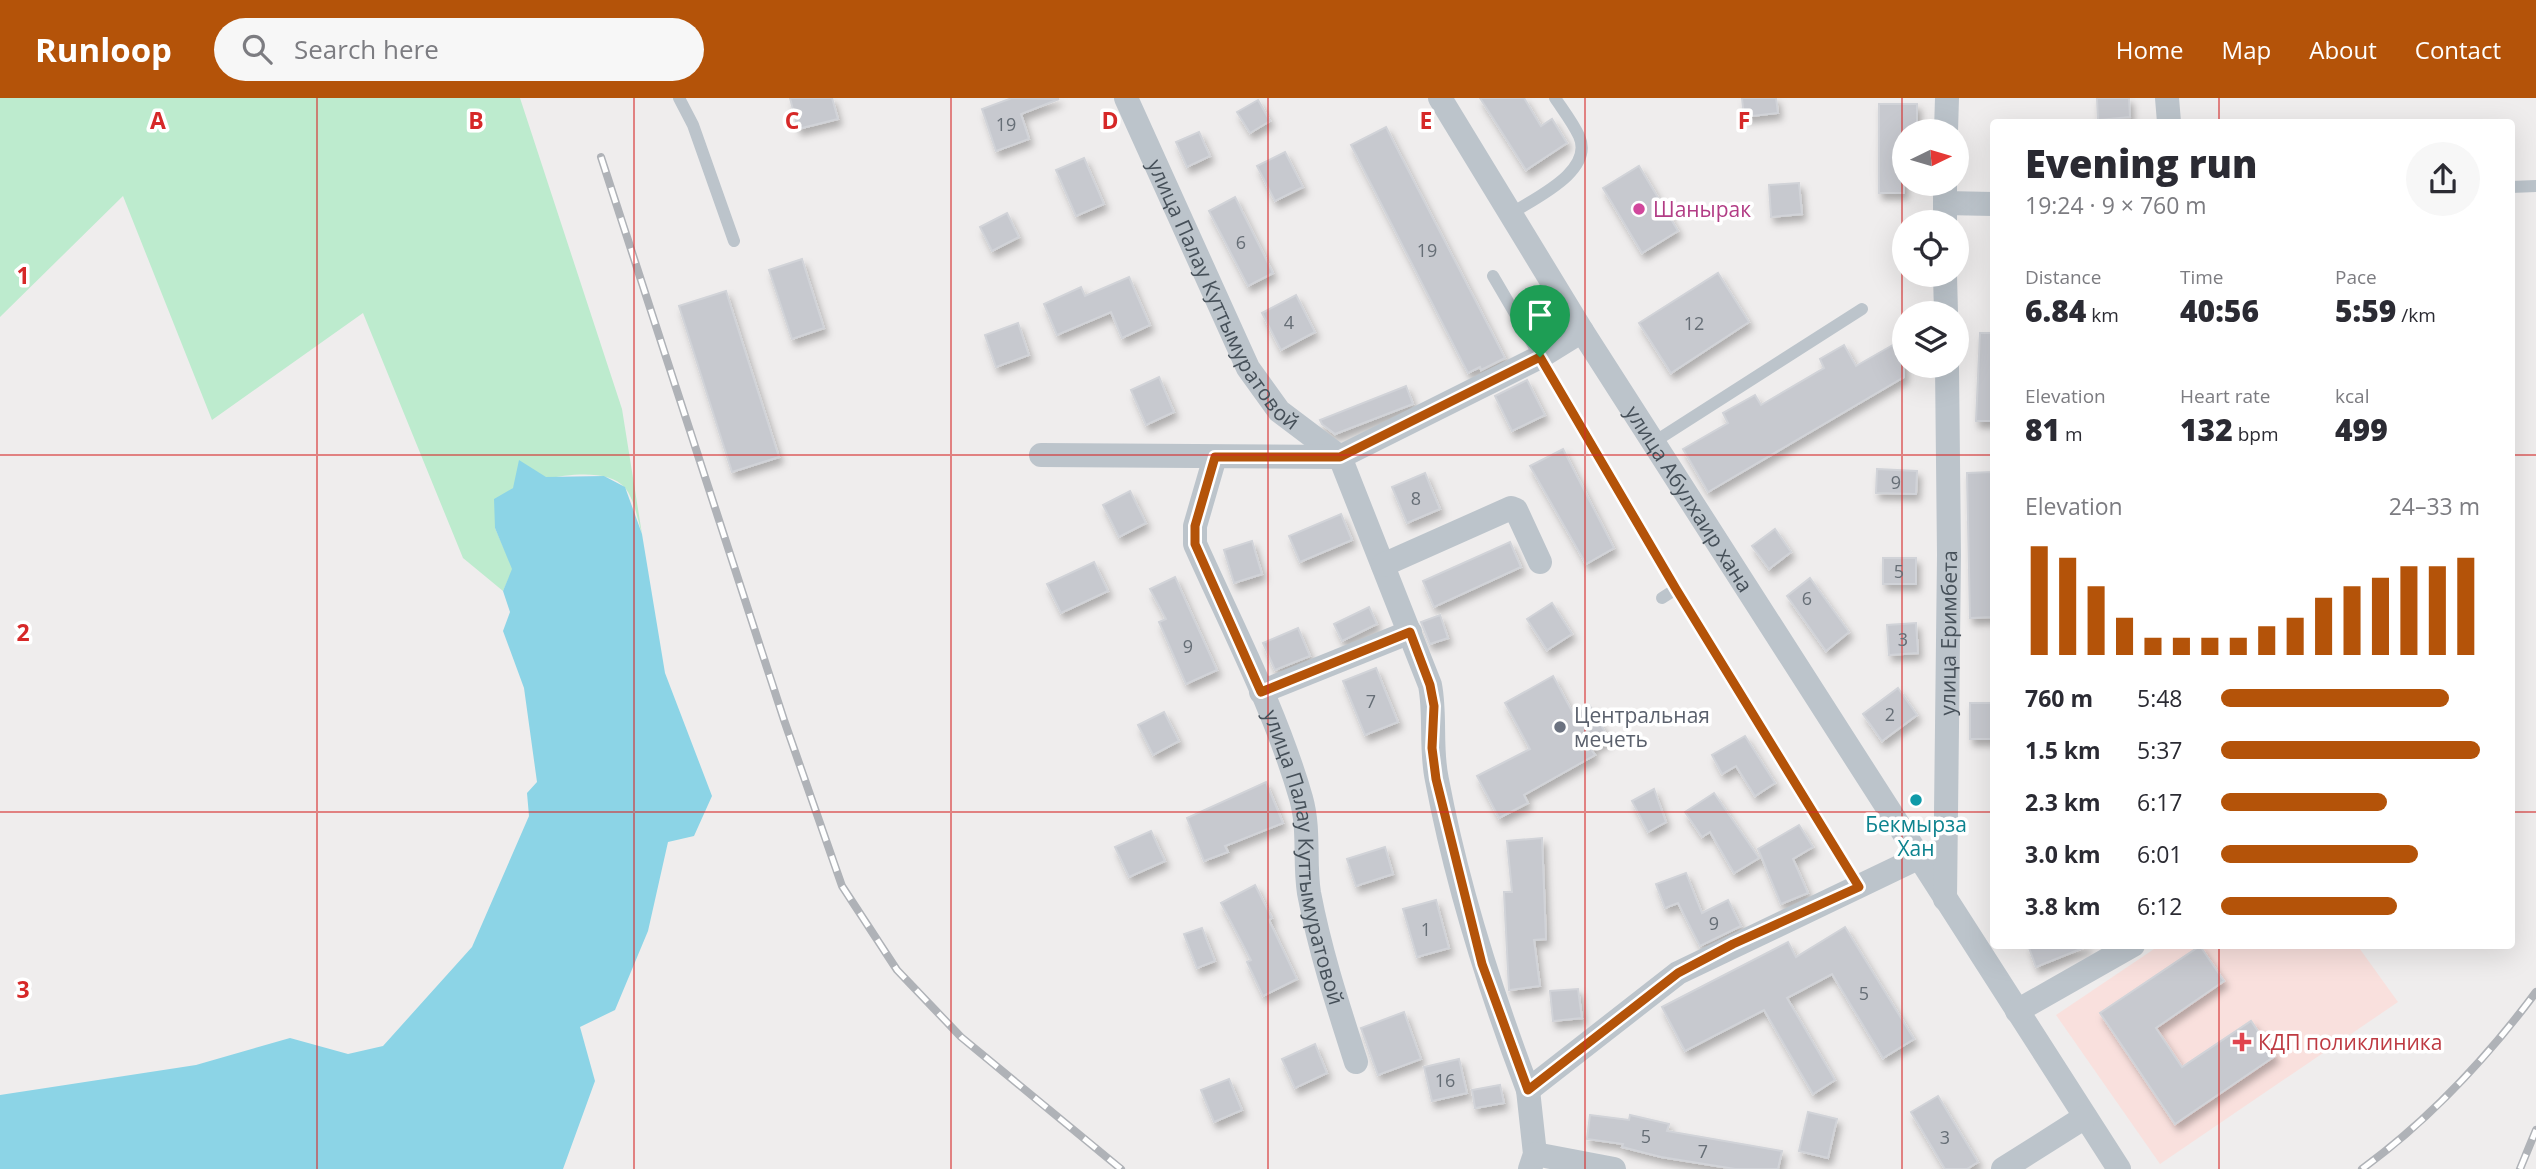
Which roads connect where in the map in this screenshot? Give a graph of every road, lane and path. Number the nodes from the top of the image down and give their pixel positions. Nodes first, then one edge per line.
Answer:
1 (680, 98) edge
2 (1126, 98) edge
3 (1440, 98) edge
4 (1555, 98) edge
5 (1947, 98) edge
6 (2167, 98) edge
7 (1946, 119) edge
8 (2169, 119) edge
9 (2536, 186) edge
10 (2515, 187) edge
11 (1945, 203) edge
12 (1990, 204) edge
13 (1512, 213) junction
14 (734, 241) dead end
15 (1493, 276) dead end
16 (1862, 309) dead end
17 (1582, 331) junction
18 (1540, 357) junction
19 (1947, 378) edge
20 (1654, 442) junction
21 (1041, 455) dead end
22 (1215, 457) junction
23 (1340, 457) junction
24 (1540, 562) dead end
25 (1383, 565) junction
26 (1676, 589) junction
27 (1662, 598) dead end
28 (1410, 632) junction
29 (1261, 692) junction
30 (1918, 858) junction
31 (1859, 887) junction
32 (1945, 899) junction
33 (2126, 949) edge
34 (2017, 1011) junction
35 (1356, 1062) dead end
36 (1528, 1090) junction
37 (2085, 1117) junction
38 (1533, 1161) edge
39 (1614, 1169) edge
40 (2003, 1169) edge
41 (2119, 1169) edge

1 - 14 lane
2 - 23 street, улица Палау Куттымуратовой
3 - 13 street, улица Абулхаир хана
4 - 13 lane
5 - 7 street
6 - 8 street
9 - 10 lane
11 - 12 street
13 - 17 street, улица Абулхаир хана
15 - 18 lane
16 - 20 lane
17 - 18 street
17 - 20 street, улица Абулхаир хана
18 - 23 street
18 - 26 lane
19 - 32 street, улица Еримбета
20 - 30 street, улица Абулхаир хана
21 - 22 street
22 - 23 street
22 - 29 street, улица Палау Куттымуратовой
23 - 25 street
24 - 25 street
25 - 28 street
26 - 27 lane
26 - 31 lane
28 - 29 street
28 - 36 street
29 - 35 street, улица Палау Куттымуратовой
30 - 31 street
30 - 32 street, улица Абулхаир хана
31 - 36 street
32 - 34 street, улица Абулхаир хана
33 - 34 street
34 - 37 street, улица Абулхаир хана
36 - 38 street
37 - 40 street
37 - 41 street, улица Абулхаир хана
38 - 39 street

